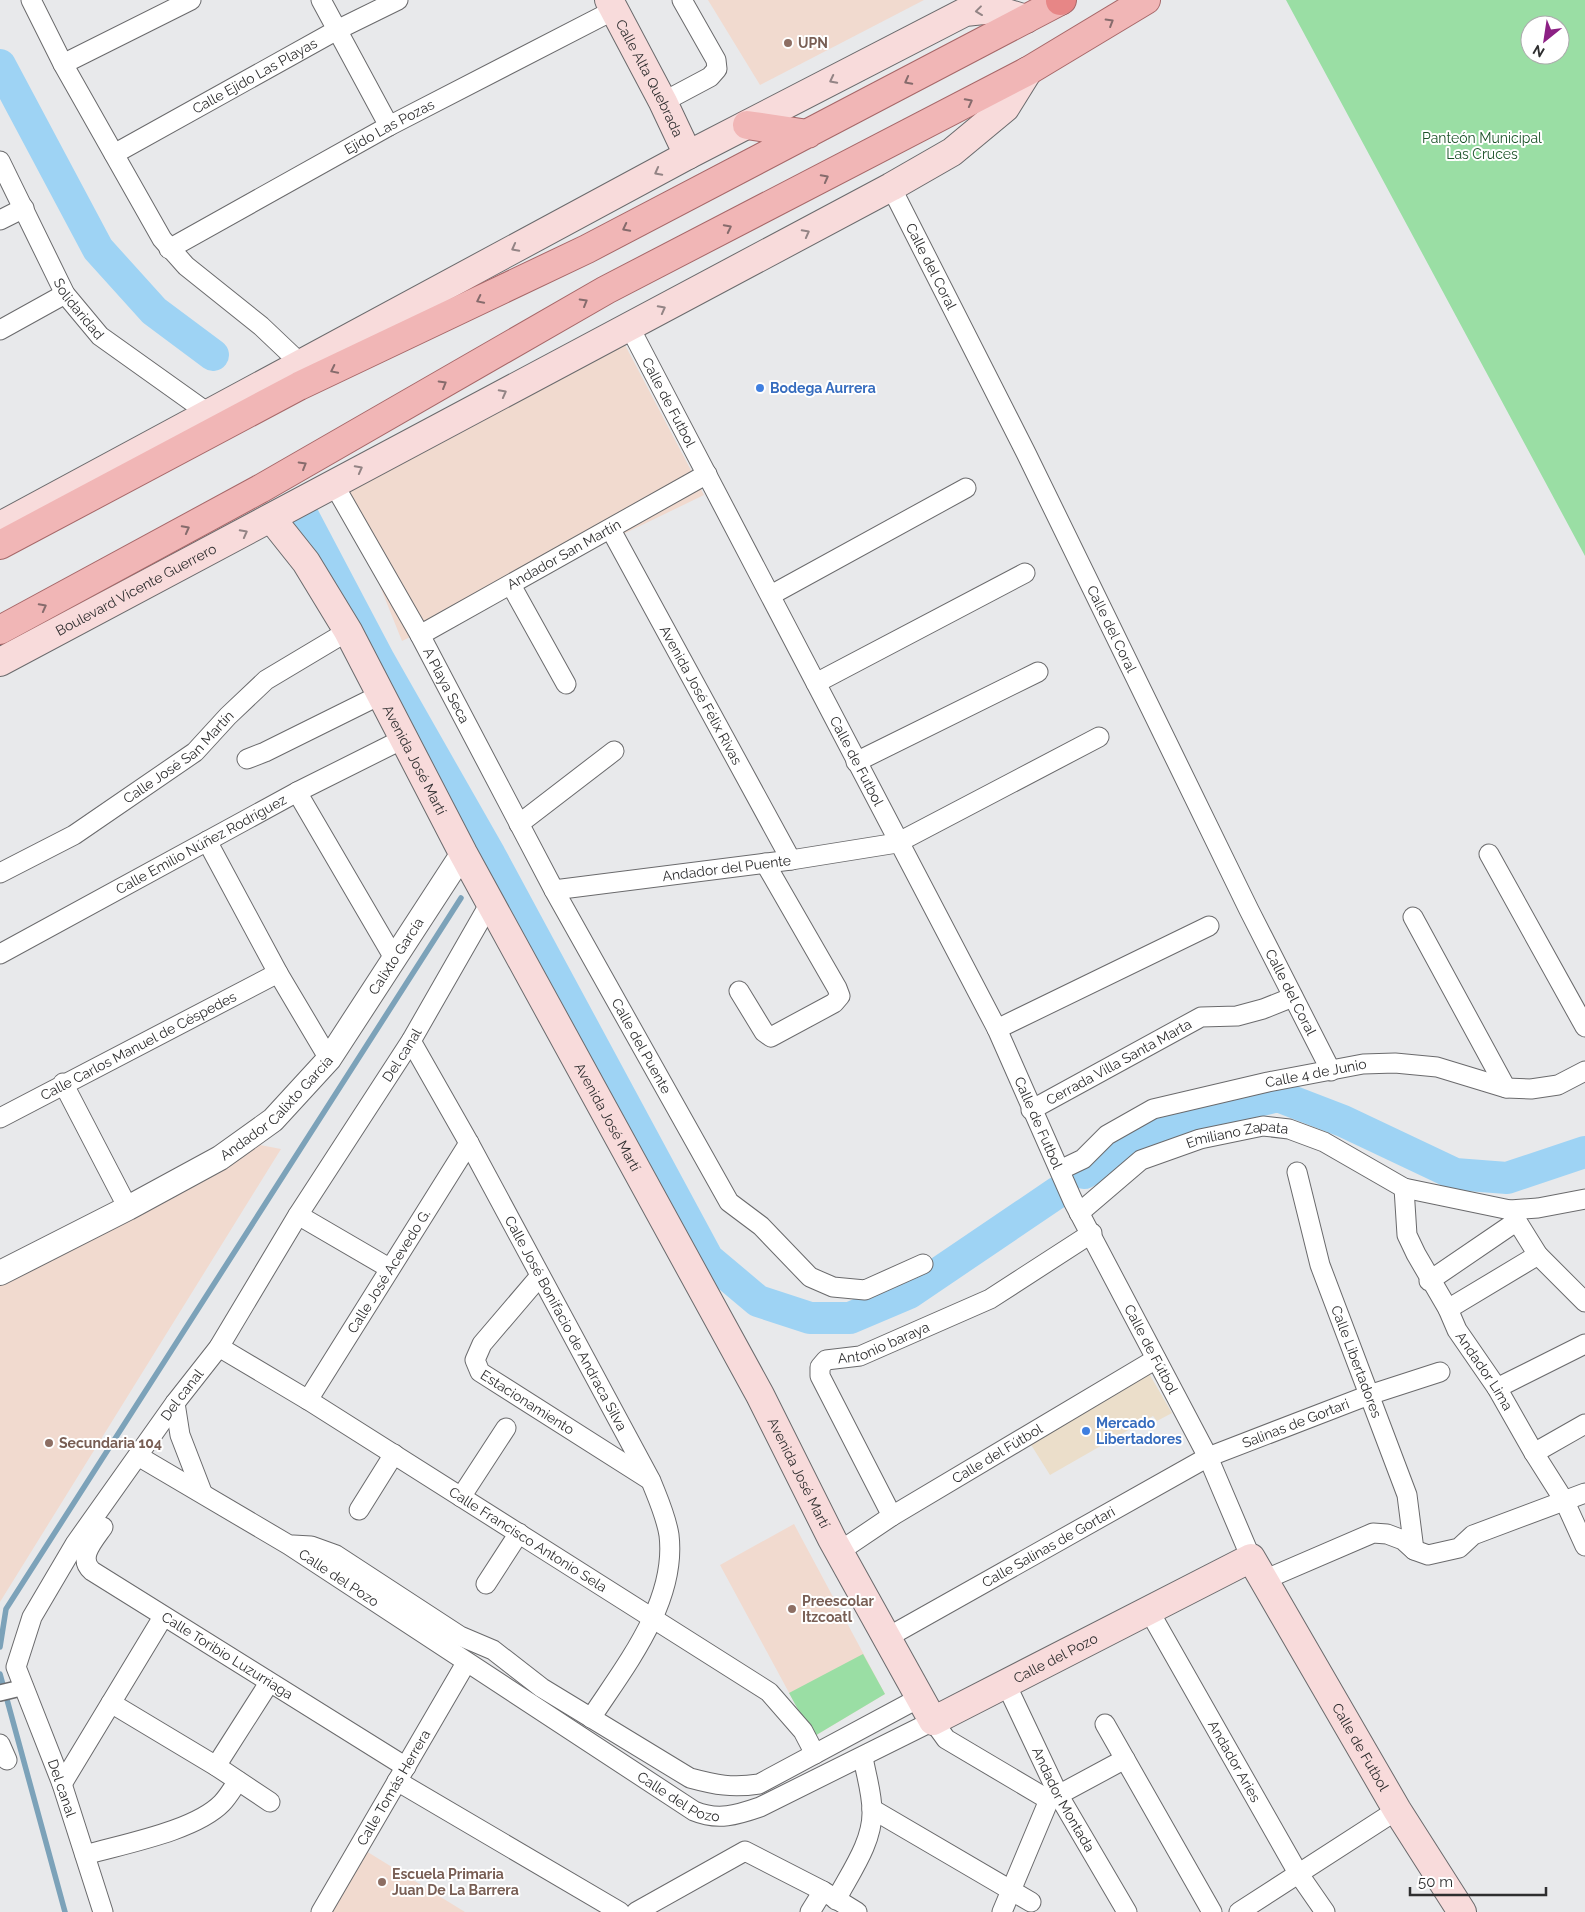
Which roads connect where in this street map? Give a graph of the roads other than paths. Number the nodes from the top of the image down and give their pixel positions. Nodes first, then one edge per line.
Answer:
1 (31, 0) edge
2 (191, 0) edge
3 (321, 0) edge
4 (398, 0) edge
5 (682, 0) edge
6 (1061, 0) edge
7 (1146, 0) edge
8 (612, 5) edge
9 (1026, 19) junction
10 (338, 30) junction
11 (63, 64) junction
12 (1028, 72) junction
13 (663, 102) junction
14 (747, 125) junction
15 (389, 126) junction
16 (808, 134) junction
17 (114, 154) junction
18 (688, 156) junction
19 (0, 161) edge
20 (891, 187) junction
21 (24, 208) junction
22 (0, 220) edge
23 (169, 249) junction
24 (64, 294) junction
25 (629, 326) junction
26 (0, 330) edge
27 (300, 363) junction
28 (208, 413) junction
29 (708, 474) junction
30 (334, 483) junction
31 (966, 488) dead end
32 (271, 518) junction
33 (0, 526) edge
34 (611, 530) junction
35 (0, 545) edge
36 (1025, 573) dead end
37 (511, 585) junction
38 (771, 595) junction
39 (0, 630) edge
40 (348, 631) junction
41 (420, 636) junction
42 (0, 662) edge
43 (1038, 672) dead end
44 (816, 683) junction
45 (566, 684) dead end
46 (382, 694) junction
47 (1098, 737) dead end
48 (403, 738) junction
49 (614, 751) dead end
50 (247, 759) dead end
51 (856, 762) junction
52 (298, 792) junction
53 (519, 824) junction
54 (207, 841) junction
55 (897, 842) junction
56 (463, 853) junction
57 (1489, 854) dead end
58 (791, 860) junction
59 (765, 863) junction
60 (0, 874) edge
61 (554, 890) junction
62 (490, 903) junction
63 (1412, 917) dead end
64 (1209, 926) dead end
65 (0, 954) edge
66 (394, 958) junction
67 (278, 973) junction
68 (739, 990) dead end
69 (1293, 996) junction
70 (1585, 1026) edge
71 (997, 1029) junction
72 (411, 1041) junction
73 (329, 1059) junction
74 (1331, 1071) junction
75 (1585, 1071) edge
76 (63, 1083) junction
77 (1506, 1088) junction
78 (1031, 1110) junction
79 (0, 1118) edge
80 (469, 1143) junction
81 (1060, 1170) junction
82 (1297, 1172) dead end
83 (1404, 1188) junction
84 (1585, 1198) edge
85 (1076, 1207) junction
86 (128, 1208) junction
87 (298, 1215) junction
88 (1514, 1215) junction
89 (1092, 1233) junction
90 (1538, 1255) junction
91 (923, 1264) dead end
92 (389, 1268) junction
93 (0, 1273) edge
94 (540, 1276) junction
95 (1429, 1281) junction
96 (1585, 1302) edge
97 (1448, 1309) junction
98 (1585, 1344) edge
99 (220, 1347) junction
100 (1156, 1359) junction
101 (1440, 1372) dead end
102 (1497, 1388) junction
103 (1369, 1395) junction
104 (308, 1400) junction
105 (175, 1403) junction
106 (1585, 1424) edge
107 (506, 1428) dead end
108 (1534, 1453) junction
109 (394, 1454) junction
110 (138, 1456) junction
111 (1208, 1457) junction
112 (651, 1481) junction
113 (202, 1492) junction
114 (1585, 1493) edge
115 (461, 1496) junction
116 (1551, 1507) junction
117 (360, 1510) dead end
118 (892, 1516) junction
119 (103, 1527) dead end
120 (519, 1533) junction
121 (289, 1545) junction
122 (1585, 1546) edge
123 (1414, 1550) junction
124 (840, 1551) junction
125 (1258, 1568) junction
126 (486, 1584) dead end
127 (1148, 1609) junction
128 (163, 1617) junction
129 (654, 1619) junction
130 (888, 1637) junction
131 (466, 1663) junction
132 (269, 1683) junction
133 (1006, 1684) junction
134 (12, 1690) edge
135 (921, 1697) junction
136 (110, 1703) junction
137 (591, 1718) junction
138 (933, 1721) junction
139 (1105, 1724) dead end
140 (815, 1754) junction
141 (863, 1757) junction
142 (1125, 1759) junction
143 (216, 1766) junction
144 (402, 1774) junction
145 (238, 1781) junction
146 (62, 1784) junction
147 (1054, 1798) junction
148 (270, 1802) dead end
149 (872, 1810) junction
150 (1397, 1810) junction
151 (85, 1855) junction
152 (1298, 1873) junction
153 (1010, 1890) junction
154 (829, 1895) junction
155 (1031, 1902) dead end
156 (649, 1909) edge
157 (103, 1912) edge
158 (321, 1912) edge
159 (620, 1912) edge
160 (810, 1912) edge
161 (857, 1912) edge
162 (1002, 1912) edge
163 (1127, 1912) edge
164 (1212, 1912) edge
165 (1239, 1912) edge
166 (1325, 1912) edge
167 (1462, 1912) edge

1 - 11 street
2 - 11 street
3 - 10 street
4 - 10 street, Calle Ejido Las Playas
5 - 13 street
6 - 9 main road
12 -> 7 main road
8 - 13 main road, Calle Alta Quebrada
8 - 15 street, Ejido Las Pozas
9 -> 14 main road
9 -> 16 main road
10 - 15 street
10 - 17 street, Calle Ejido Las Playas
11 - 17 street
12 - 20 main road, Boulevard Vicente Guerrero
39 -> 12 main road
13 - 18 main road, Calle Alta Quebrada
14 - 16 main road
14 - 18 main road
15 - 23 street, Ejido Las Pozas
16 -> 35 main road
17 - 23 street
18 -> 27 main road
19 - 21 street, Solidaridad
25 -> 20 main road, Boulevard Vicente Guerrero
20 - 69 street, Calle del Coral
21 - 22 street
21 - 24 street, Solidaridad
23 - 27 street
24 - 26 street
24 - 28 street, Solidaridad
25 - 29 street, Calle de Futbol
30 -> 25 main road, Boulevard Vicente Guerrero
27 - 28 main road
28 - 33 main road
29 - 34 street, Andador San Martín
29 - 38 street, Calle de Futbol
30 - 32 main road, Boulevard Vicente Guerrero
30 - 41 street, A Playa Seca
31 - 38 street
32 - 40 main road, Avenida José Martí
42 -> 32 main road, Boulevard Vicente Guerrero
34 - 37 street, Andador San Martín
34 - 58 street, Avenida José Félix Rivas
36 - 44 street
37 - 41 street, Andador San Martín
37 - 45 street
38 - 44 street, Calle de Futbol
40 - 46 main road, Avenida José Martí
40 - 60 street, Calle José San Martín
41 - 53 street, A Playa Seca
43 - 51 street
44 - 51 street, Calle de Futbol
46 - 48 main road, Avenida José Martí
46 - 50 street
47 - 55 street, Andador del Puente
48 - 52 street, Calle Emilio Núñez Rodríguez
48 - 56 main road, Avenida José Martí
49 - 53 street
51 - 55 street, Calle de Futbol
52 - 54 street, Calle Emilio Núñez Rodríguez
52 - 66 street
53 - 61 street, A Playa Seca
54 - 65 street, Calle Emilio Núñez Rodríguez
54 - 67 street, Andador Calixto García
55 - 58 street, Andador del Puente
55 - 71 street, Calle de Futbol
56 - 62 main road, Avenida José Martí
56 - 66 street, Calixto García
57 - 70 street
58 - 59 street, Andador del Puente
59 - 61 street, Andador del Puente
59 - 68 street
61 - 91 street, Calle del Puente
62 - 72 street, Del canal
62 - 124 main road, Avenida José Martí
63 - 77 street
64 - 71 street
66 - 73 street, Calixto García
67 - 73 street, Andador Calixto García
67 - 76 street, Calle Carlos Manuel de Céspedes
69 - 74 street, Calle del Coral
69 - 78 street, Cerrada Villa Santa Marta
71 - 78 street, Calle de Futbol
72 - 80 street, Calle José Bonifacio de Andraca Silva
72 - 87 street, Del canal
73 - 86 street, Andador Calixto García
74 - 77 street, Calle 4 de Junio
74 - 81 street, Calle 4 de Junio
75 - 77 street, Calle 4 de Junio
76 - 79 street, Calle Carlos Manuel de Céspedes
76 - 86 street
78 - 81 street, Calle de Futbol
80 - 92 street, Calle José Acevedo G.
80 - 94 street, Calle José Bonifacio de Andraca Silva
81 - 85 street, Calle de Futbol
82 - 103 street, Calle Libertadores
83 - 85 street, Emiliano Zapata
83 - 88 street, Emiliano Zapata
83 - 95 street, Andador Lima
84 - 88 street
85 - 89 street, Calle de Fútbol
86 - 93 street, Andador Calixto García
87 - 92 street
87 - 99 street, Del canal
88 - 90 street
88 - 95 street
89 - 100 street, Calle de Fútbol
89 - 118 street, Antonio baraya
90 - 96 street
90 - 97 street
92 - 104 street, Calle José Acevedo G.
94 - 112 street, Calle José Bonifacio de Andraca Silva
94 - 112 street, Estacionamiento
95 - 97 street, Andador Lima
97 - 102 street, Andador Lima
98 - 102 street
99 - 104 street, Calle Francisco Antonio Sela
99 - 105 street, Del canal
100 - 111 street, Calle de Fútbol
100 - 118 street, Calle del Fútbol
101 - 103 street, Salinas de Gortari
102 - 108 street, Andador Lima
103 - 111 street, Salinas de Gortari
103 - 123 street, Calle Libertadores
104 - 109 street, Calle Francisco Antonio Sela
105 - 110 street, Del canal
105 - 113 street
106 - 108 street
107 - 115 street
108 - 116 street, Andador Lima
109 - 115 street, Calle Francisco Antonio Sela
109 - 117 street
110 - 113 street, Calle del Pozo
110 - 134 street, Del canal
111 - 125 street, Calle de Fútbol
111 - 130 street, Calle Salinas de Gortari
112 - 129 street, Calle José Bonifacio de Andraca Silva
113 - 121 street, Calle del Pozo
114 - 116 street
115 - 120 street, Calle Francisco Antonio Sela
116 - 122 street, Andador Lima
116 - 123 street
118 - 124 street, Calle del Fútbol
119 - 128 street, Calle Toribio Luzurriaga
120 - 126 street
120 - 129 street, Calle Francisco Antonio Sela
121 - 131 street, Calle del Pozo
121 - 137 street
123 - 125 street
124 - 130 main road, Avenida José Martí
125 - 127 main road, Calle del Pozo
125 - 150 main road, Calle de Futbol
127 - 133 main road, Calle del Pozo
127 - 152 street, Andador Aries
128 - 132 street, Calle Toribio Luzurriaga
128 - 136 street
129 - 137 street, Calle José Bonifacio de Andraca Silva
129 - 140 street, Calle Francisco Antonio Sela
130 - 135 main road, Avenida José Martí
131 - 141 street, Calle del Pozo
131 - 144 street, Calle Tomás Herrera
132 - 143 street
132 - 144 street, Calle Toribio Luzurriaga
133 - 138 main road, Calle del Pozo
133 - 147 street, Andador Montada
134 - 146 street, Del canal
135 - 138 main road, Avenida José Martí
135 - 140 street
136 - 143 street
136 - 146 street
137 - 140 street
138 - 141 street, Calle del Pozo
138 - 147 street
139 - 142 street
141 - 149 street
142 - 147 street
142 - 164 street
143 - 145 street
144 - 158 street, Calle Tomás Herrera
144 - 159 street, Calle Toribio Luzurriaga
145 - 148 street
145 - 151 street
146 - 151 street, Del canal
147 - 153 street
147 - 163 street, Andador Montada
149 - 153 street
149 - 154 street
150 - 152 street
150 - 167 main road, Calle de Futbol
151 - 157 street, Del canal
152 - 165 street
152 - 166 street, Andador Aries
153 - 155 street
153 - 162 street
154 - 156 street
154 - 160 street
154 - 161 street

